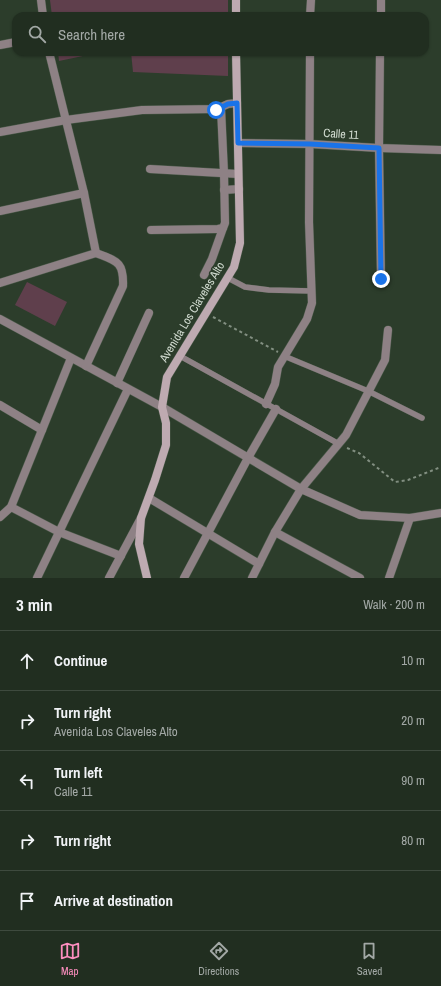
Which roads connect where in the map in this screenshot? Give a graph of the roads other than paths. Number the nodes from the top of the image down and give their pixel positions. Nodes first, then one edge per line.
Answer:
1 (41, 0) edge
2 (236, 0) edge
3 (310, 0) edge
4 (381, 0) edge
5 (42, 12) edge
6 (236, 12) edge
7 (310, 12) edge
8 (381, 12) edge
9 (12, 42) edge
10 (0, 44) edge
11 (50, 56) edge
12 (236, 56) edge
13 (310, 56) edge
14 (380, 56) edge
15 (237, 103) junction
16 (221, 108) junction
17 (66, 120) junction
18 (0, 132) edge
19 (238, 143) junction
20 (310, 144) junction
21 (379, 148) junction
22 (441, 150) edge
23 (150, 169) dead end
24 (224, 174) junction
25 (238, 174) junction
26 (239, 189) junction
27 (224, 190) junction
28 (84, 193) junction
29 (0, 211) edge
30 (224, 228) junction
31 (152, 230) dead end
32 (96, 253) junction
33 (204, 275) dead end
34 (228, 278) junction
35 (381, 279) dead end
36 (0, 283) edge
37 (312, 291) junction
38 (149, 313) dead end
39 (0, 319) edge
40 (388, 330) dead end
41 (180, 356) junction
42 (284, 356) junction
43 (71, 358) junction
44 (86, 366) junction
45 (117, 383) junction
46 (128, 389) junction
47 (368, 391) junction
48 (266, 404) junction
49 (0, 406) edge
50 (162, 407) junction
51 (276, 409) junction
52 (422, 418) dead end
53 (42, 430) junction
54 (339, 444) junction
55 (248, 458) junction
56 (301, 489) junction
57 (148, 498) junction
58 (11, 507) junction
59 (441, 513) edge
60 (0, 517) edge
61 (141, 518) junction
62 (410, 518) junction
63 (59, 532) junction
64 (275, 532) junction
65 (208, 533) junction
66 (121, 556) junction
67 (259, 564) junction
68 (37, 578) edge
69 (109, 578) edge
70 (147, 578) edge
71 (184, 578) edge
72 (252, 578) edge
73 (360, 578) edge
74 (389, 578) edge

1 - 5 street
2 - 6 street
3 - 7 street
4 - 8 street
9 - 10 street
11 - 17 street
12 - 15 street, Avenida Los Claveles Alto
13 - 20 street
14 - 21 street
15 - 16 street
15 - 19 street, Avenida Los Claveles Alto
16 - 17 street
16 - 24 street
17 - 18 street
17 - 28 street
19 - 20 street, Calle 11
19 - 25 street, Avenida Los Claveles Alto
20 - 21 street, Calle 11
20 - 37 street
21 - 22 street, Calle 11
21 - 35 street
23 - 24 street
24 - 25 street
24 - 27 street
25 - 26 street, Avenida Los Claveles Alto
26 - 27 street
26 - 34 street, Avenida Los Claveles Alto
27 - 30 street
28 - 29 street
28 - 32 street
30 - 31 street
30 - 33 street
32 - 36 street
32 - 44 street
34 - 37 lane
34 - 41 street, Avenida Los Claveles Alto
37 - 42 street
38 - 45 street
39 - 43 street
40 - 47 street
41 - 48 lane
41 - 50 street, Avenida Los Claveles Alto
42 - 47 lane
42 - 48 street
43 - 44 street
43 - 53 street
44 - 45 street
45 - 46 street
46 - 50 street
46 - 63 street
47 - 52 lane
47 - 54 street
48 - 51 lane
49 - 53 street
50 - 55 street
50 - 57 street, Avenida Los Claveles Alto
51 - 54 lane
51 - 55 street
53 - 58 street
54 - 56 street
55 - 56 street
55 - 65 street
56 - 62 street
56 - 64 street
57 - 61 street, Avenida Los Claveles Alto
57 - 65 street
58 - 60 street
58 - 63 street
59 - 62 street
61 - 66 street
61 - 70 street, Avenida Los Claveles Alto
62 - 74 street
63 - 66 street
63 - 68 street
64 - 67 street
64 - 73 street
65 - 67 street
65 - 71 street
66 - 69 street
67 - 72 street

